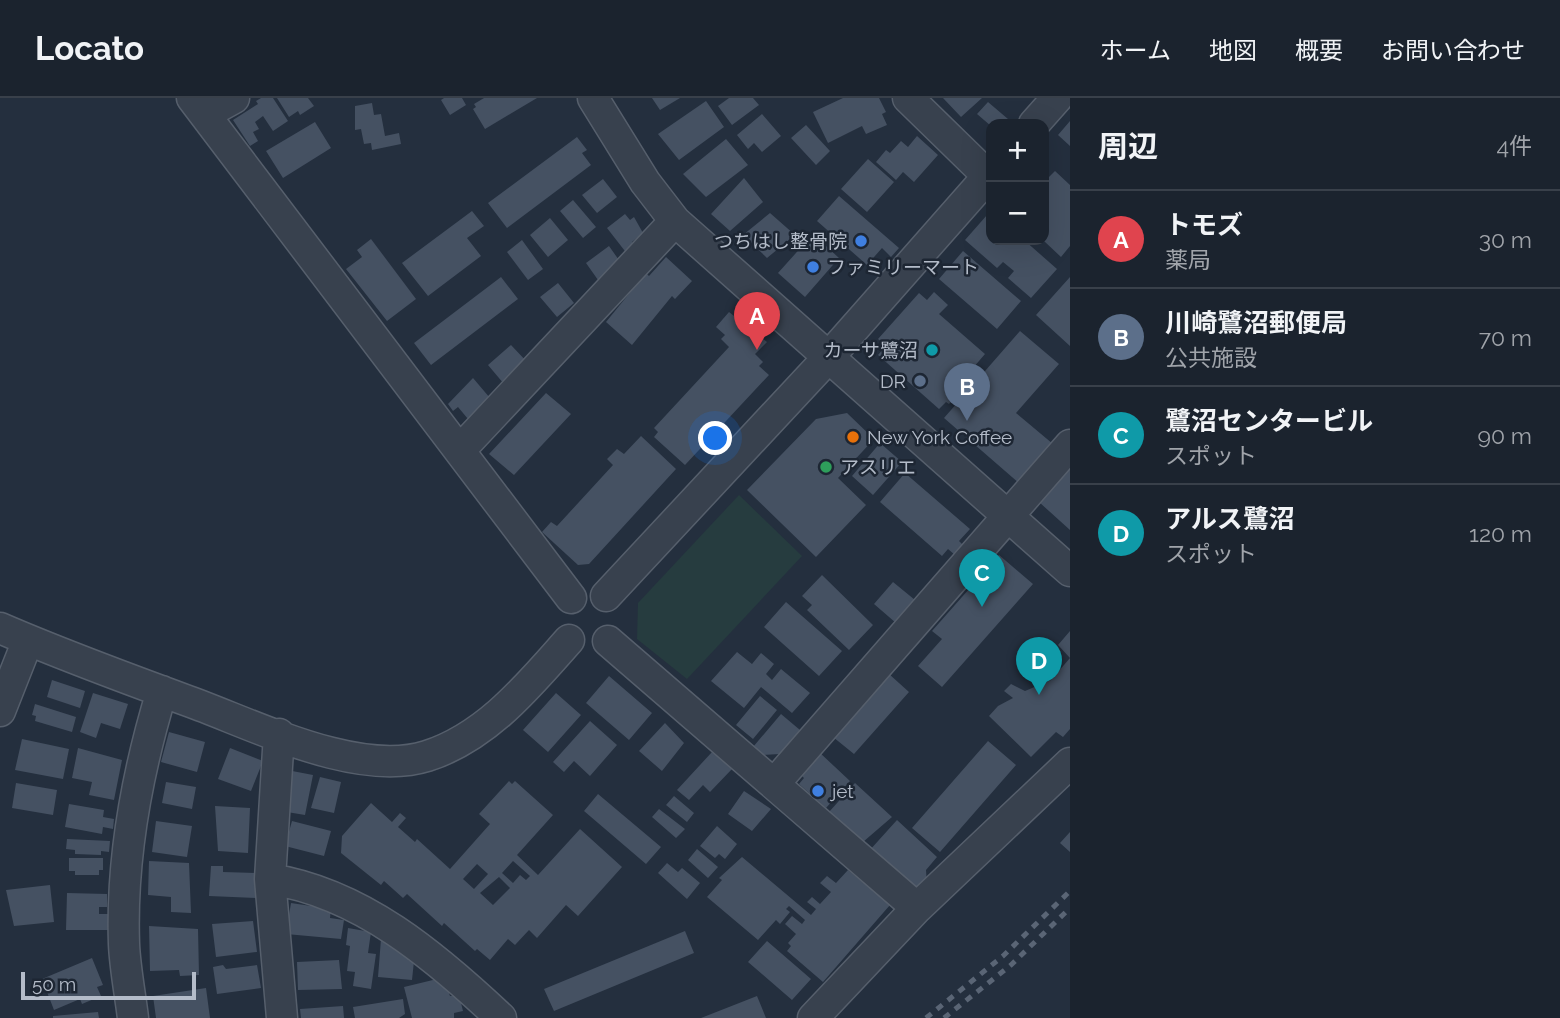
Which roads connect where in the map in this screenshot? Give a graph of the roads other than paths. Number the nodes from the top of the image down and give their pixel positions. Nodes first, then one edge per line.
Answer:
1 (234, 98) edge
2 (593, 98) edge
3 (908, 98) edge
4 (1057, 98) edge
5 (199, 106) edge
6 (1038, 119) edge
7 (986, 170) edge
8 (986, 179) edge
9 (675, 221) junction
10 (827, 359) junction
11 (1070, 445) edge
12 (460, 450) junction
13 (1008, 517) junction
14 (1070, 571) edge
15 (606, 596) junction
16 (571, 598) junction
17 (0, 628) edge
18 (28, 640) junction
19 (569, 640) junction
20 (608, 641) junction
21 (162, 691) junction
22 (0, 711) edge
23 (279, 734) junction
24 (1070, 763) edge
25 (774, 784) junction
26 (270, 879) junction
27 (917, 908) junction
28 (496, 1016) edge
29 (133, 1018) edge
30 (282, 1018) edge
31 (813, 1018) edge

1 - 5 street
2 - 9 street
3 - 7 street
4 - 6 street
5 - 12 street
8 - 10 street
9 - 10 street
9 - 12 street
10 - 13 street
10 - 15 street
11 - 13 street
12 - 16 street
13 - 14 street
13 - 25 street
15 - 16 street
15 - 20 street
16 - 19 street
17 - 18 street
18 - 21 street
18 - 22 street
19 - 20 street
19 - 23 street
20 - 25 street
21 - 23 street
21 - 29 street
23 - 26 street
24 - 27 street
25 - 27 street
26 - 28 street
26 - 30 street
27 - 31 street

